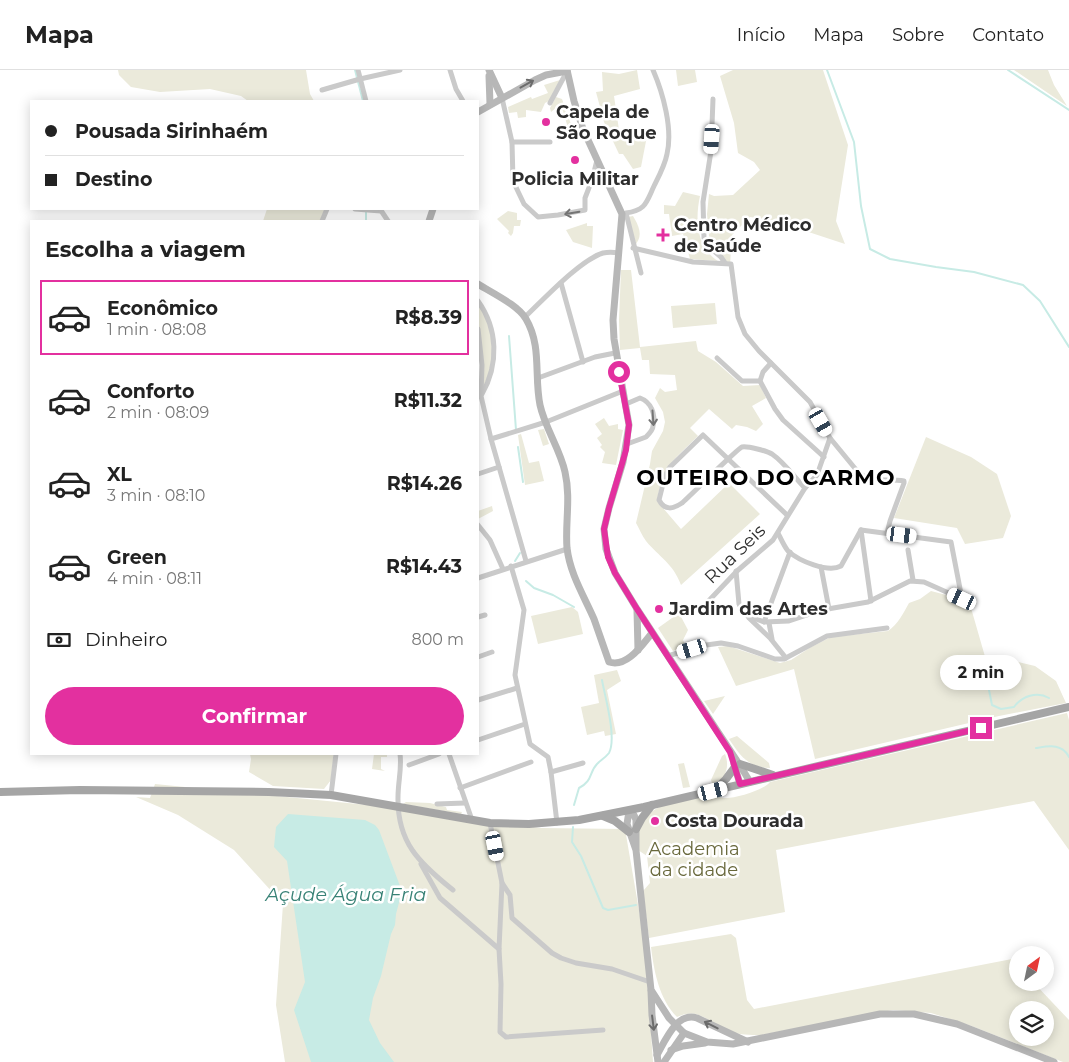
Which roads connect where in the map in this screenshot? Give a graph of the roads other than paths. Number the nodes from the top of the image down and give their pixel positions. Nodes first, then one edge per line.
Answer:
1 (358, 70) edge
2 (400, 70) edge
3 (450, 70) edge
4 (653, 70) edge
5 (568, 71) edge
6 (489, 72) edge
7 (360, 78) junction
8 (322, 90) dead end
9 (502, 98) junction
10 (713, 99) dead end
11 (366, 100) edge
12 (462, 100) edge
13 (550, 103) dead end
14 (490, 104) junction
15 (479, 111) edge
16 (512, 142) junction
17 (550, 142) dead end
18 (597, 159) junction
19 (624, 214) junction
20 (633, 248) junction
21 (618, 253) junction
22 (726, 264) junction
23 (641, 273) dead end
24 (561, 283) junction
25 (479, 285) edge
26 (479, 303) edge
27 (525, 317) junction
28 (479, 341) edge
29 (615, 353) junction
30 (717, 358) dead end
31 (583, 362) junction
32 (771, 363) junction
33 (538, 378) junction
34 (760, 381) junction
35 (623, 391) junction
36 (480, 396) junction
37 (626, 404) junction
38 (546, 422) junction
39 (830, 438) junction
40 (491, 439) junction
41 (627, 444) junction
42 (824, 457) junction
43 (728, 460) junction
44 (499, 467) junction
45 (479, 474) edge
46 (805, 488) junction
47 (787, 515) junction
48 (479, 526) edge
49 (861, 530) junction
50 (778, 533) junction
51 (886, 533) junction
52 (567, 549) junction
53 (908, 550) dead end
54 (790, 552) junction
55 (518, 564) junction
56 (821, 567) junction
57 (503, 569) junction
58 (736, 571) junction
59 (479, 578) edge
60 (913, 580) junction
61 (871, 600) junction
62 (637, 609) junction
63 (829, 609) junction
64 (698, 611) dead end
65 (745, 614) junction
66 (484, 615) dead end
67 (479, 617) edge
68 (766, 622) junction
69 (887, 628) dead end
70 (652, 633) junction
71 (773, 642) junction
72 (638, 650) junction
73 (492, 652) dead end
74 (668, 656) junction
75 (479, 658) edge
76 (786, 658) junction
77 (517, 688) junction
78 (479, 700) edge
79 (1069, 707) edge
80 (525, 724) junction
81 (479, 740) edge
82 (336, 755) edge
83 (400, 755) edge
84 (437, 755) edge
85 (449, 755) edge
86 (531, 762) dead end
87 (584, 763) dead end
88 (409, 765) dead end
89 (737, 766) junction
90 (552, 772) junction
91 (775, 775) junction
92 (750, 782) junction
93 (740, 784) junction
94 (460, 788) junction
95 (713, 791) junction
96 (0, 792) edge
97 (331, 796) junction
98 (465, 803) junction
99 (437, 804) dead end
100 (652, 805) junction
101 (398, 808) junction
102 (629, 811) junction
103 (602, 816) junction
104 (472, 820) junction
105 (490, 822) junction
106 (557, 823) junction
107 (633, 831) junction
108 (419, 860) junction
109 (502, 883) junction
110 (453, 890) dead end
111 (499, 949) junction
112 (650, 982) junction
113 (651, 990) junction
114 (675, 1026) junction
115 (603, 1030) dead end
116 (684, 1034) junction
117 (707, 1042) junction
118 (748, 1042) junction
119 (672, 1050) junction
120 (658, 1058) edge
121 (664, 1062) edge
122 (1054, 1062) edge

1 - 7 street
2 - 7 street
3 - 12 street
4 - 19 street
9 -> 5 main road
5 - 13 street
5 - 18 main road
6 - 9 main road
6 - 14 main road
7 - 8 street
7 - 11 street
9 - 14 main road
9 - 16 street
10 - 22 street
14 - 15 main road
16 - 17 street
18 -> 16 street
18 - 19 main road
19 - 20 street
19 - 21 main road
20 - 22 street
20 - 23 street
21 - 24 street
21 - 29 main road
22 - 32 street
24 - 27 street
24 - 31 street
25 - 27 main road
26 - 36 street
27 - 33 main road
28 - 36 street
29 - 31 street
29 - 35 main road
30 - 34 street
31 - 33 street
32 - 34 street
32 - 39 street
33 - 38 main road
34 - 42 street
35 - 37 main road
35 - 38 street
36 - 40 street
37 - 41 main road
37 -> 41 street
38 - 40 street
38 - 52 main road
39 - 42 street
39 - 51 street
40 - 44 street
41 - 62 main road
42 - 46 street
43 - 43 street
43 - 46 street
43 - 47 street
44 - 45 street
44 - 55 street
46 - 47 street, Rua Seis
47 - 50 street, Rua Seis
48 - 57 street
49 - 51 street
49 - 56 street
49 - 61 street
50 - 54 street
50 - 58 street, Rua Seis
51 - 60 street
52 - 55 street
52 - 72 main road
53 - 60 street
54 - 56 street
54 - 68 street
55 - 57 street
55 - 77 street
56 - 63 street
57 - 59 street
58 - 64 street, Rua Seis
58 - 65 street
60 - 61 street
61 - 63 street
62 - 70 main road
62 - 72 main road
63 - 68 street
65 - 68 street
65 - 71 street
66 - 67 street
68 - 71 street
69 - 76 street
70 - 72 main road
70 - 74 main road
71 - 76 street
73 - 75 street
74 - 76 street
74 - 89 main road
77 - 78 street
77 - 80 street
79 - 91 main road
80 - 81 street
80 - 90 street
82 - 97 street
83 - 101 street
84 - 88 street
85 - 94 street
86 - 94 street
87 - 90 street
89 - 91 main road
89 - 92 main road
89 - 93 main road
89 - 95 main road
90 - 106 street
91 - 92 main road
92 - 93 main road
93 - 95 main road
94 - 98 street
95 - 100 main road
96 - 97 main road
97 - 101 main road
98 - 99 street
98 - 104 street
100 - 102 main road
100 - 107 main road
101 - 104 main road
101 - 108 street
102 - 103 main road
102 - 107 main road
103 - 106 main road
103 - 107 main road
104 - 105 main road
105 - 106 main road
105 - 109 street
107 - 112 main road
108 - 110 street
108 - 111 street
109 - 111 street
109 - 112 street
111 - 115 street
112 - 113 main road
113 - 114 main road
113 -> 120 main road
114 - 116 main road
118 -> 114 main road
114 - 120 main road
116 - 117 main road
116 - 119 main road
117 - 118 main road
117 - 119 main road
118 - 122 main road
119 - 121 main road

